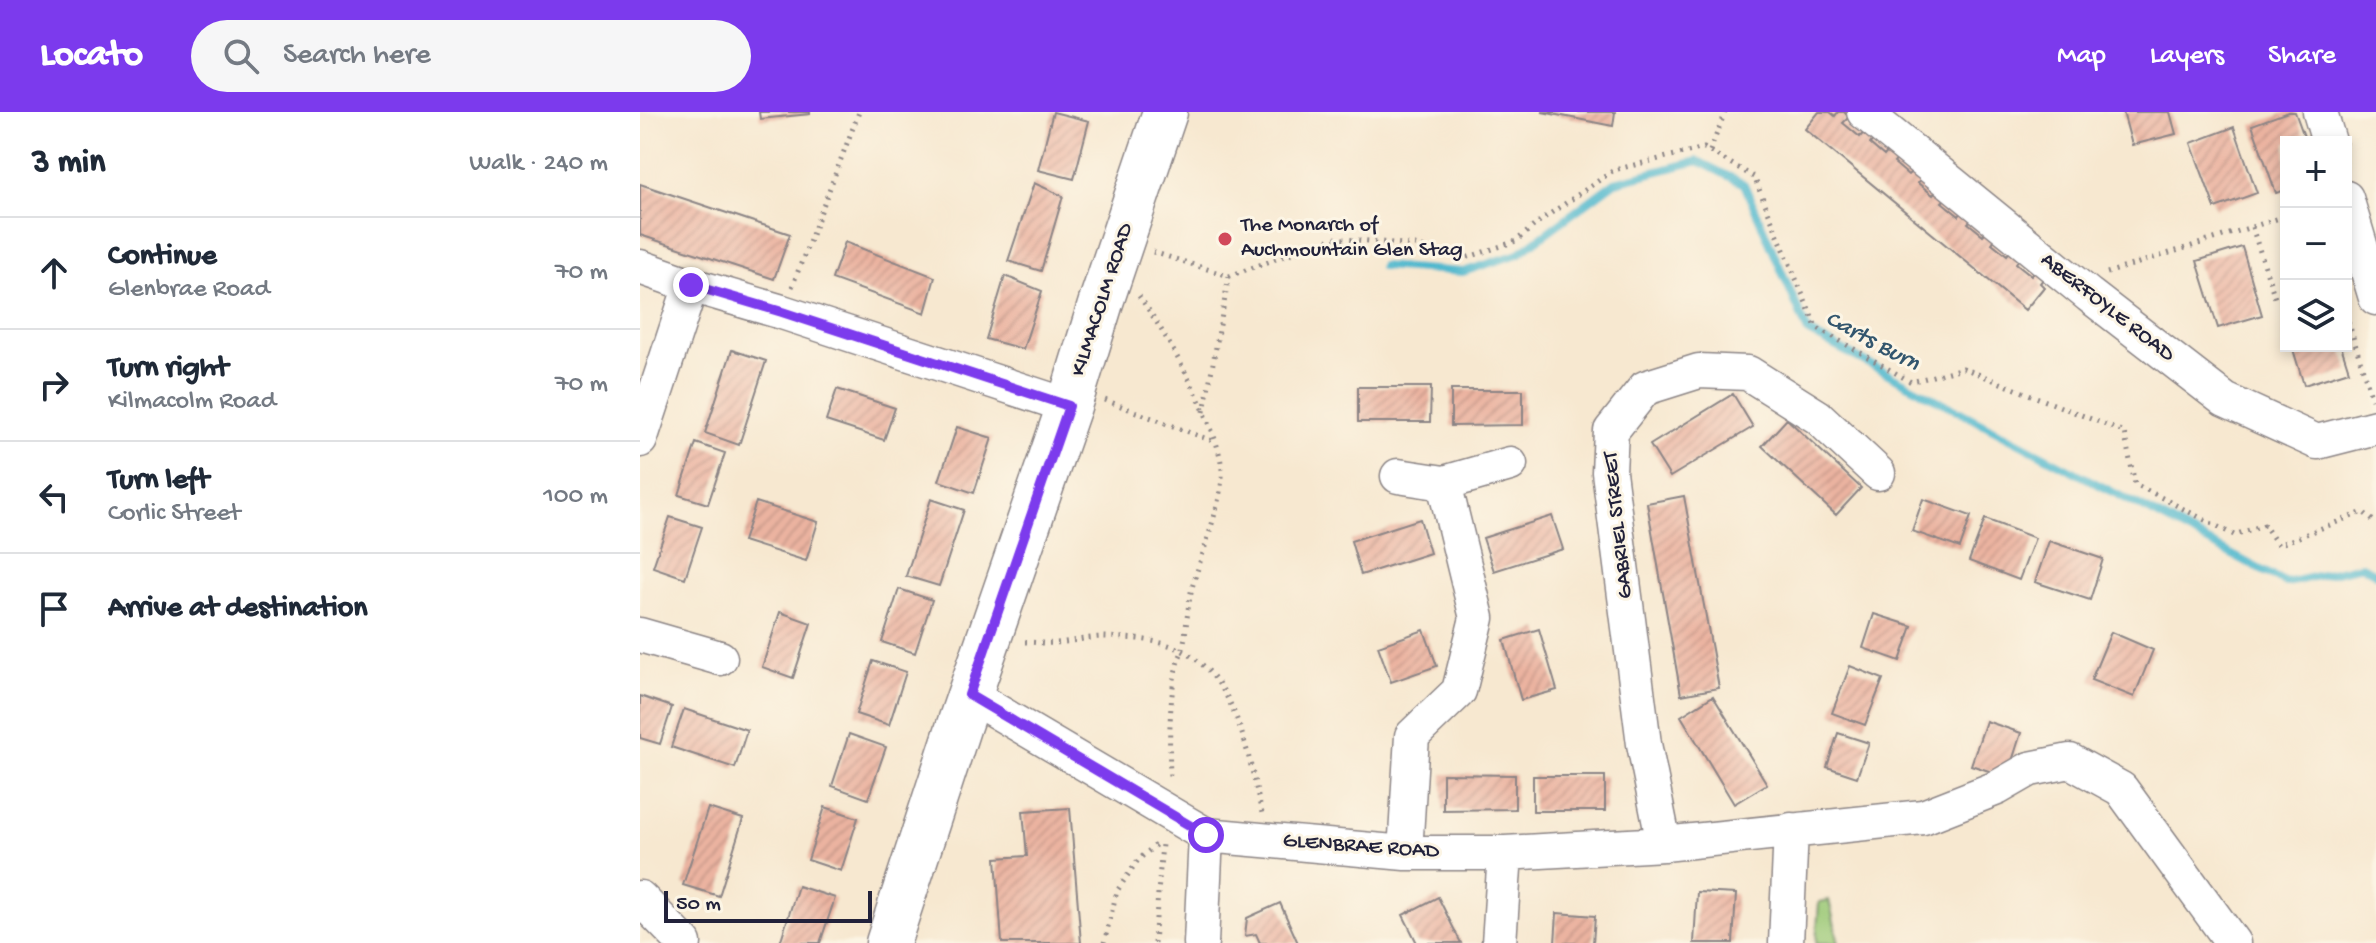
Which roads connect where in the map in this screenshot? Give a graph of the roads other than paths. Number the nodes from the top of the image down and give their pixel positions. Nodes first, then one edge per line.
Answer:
1 (1165, 112) edge
2 (1864, 112) edge
3 (2320, 112) edge
4 (2327, 136) edge
5 (2349, 208) edge
6 (640, 267) edge
7 (691, 285) junction
8 (2376, 298) edge
9 (1072, 397) junction
10 (2376, 427) edge
11 (640, 440) edge
12 (1510, 464) dead end
13 (1878, 473) dead end
14 (1398, 476) dead end
15 (1444, 483) junction
16 (640, 635) edge
17 (720, 658) dead end
18 (969, 695) junction
19 (1791, 830) junction
20 (1206, 835) junction
21 (1664, 844) junction
22 (1405, 853) junction
23 (1505, 853) junction
24 (640, 898) edge
25 (684, 943) edge
26 (888, 943) edge
27 (1201, 943) edge
28 (1499, 943) edge
29 (1786, 943) edge
30 (2233, 943) edge

1 - 9 main road, KILMACOLM ROAD
2 - 10 street, ABERFOYLE ROAD
3 - 4 street
5 - 8 street
6 - 7 street
7 - 9 street
7 - 11 street
9 - 18 main road, KILMACOLM ROAD
12 - 15 street
13 - 21 street, GABRIEL STREET
14 - 15 street
15 - 22 street
16 - 17 street
18 - 20 street, GLENBRAE ROAD
18 - 26 main road, KILMACOLM ROAD
19 - 21 street, GLENBRAE ROAD
19 - 29 street
19 - 30 street, GLENBRAE ROAD
20 - 22 street, GLENBRAE ROAD
20 - 27 street
21 - 23 street, GLENBRAE ROAD
22 - 23 street, GLENBRAE ROAD
23 - 28 street
24 - 25 street

